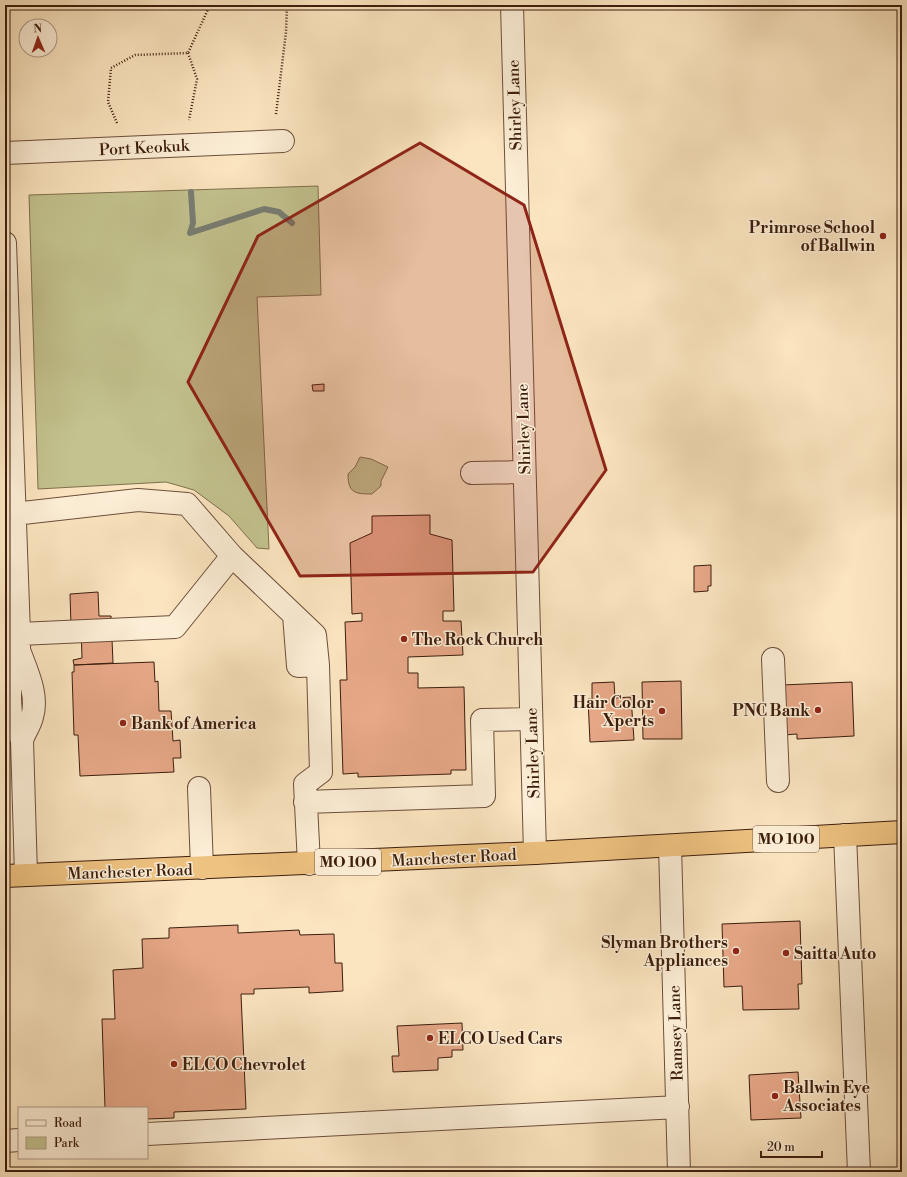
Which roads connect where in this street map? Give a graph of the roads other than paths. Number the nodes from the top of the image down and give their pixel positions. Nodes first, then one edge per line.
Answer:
1 (512, 5) edge
2 (283, 141) dead end
3 (5, 153) edge
4 (5, 243) edge
5 (524, 472) junction
6 (472, 473) dead end
7 (11, 522) edge
8 (232, 556) junction
9 (19, 642) junction
10 (773, 659) dead end
11 (531, 719) junction
12 (778, 781) dead end
13 (199, 788) dead end
14 (305, 793) junction
15 (902, 832) edge
16 (845, 835) junction
17 (670, 846) junction
18 (535, 853) junction
19 (309, 864) junction
20 (202, 868) junction
21 (26, 875) junction
22 (5, 876) edge
23 (678, 1107) junction
24 (148, 1134) edge
25 (18, 1140) edge
26 (5, 1141) edge
27 (679, 1172) edge
28 (859, 1172) edge

1 - 5 street, Shirley Lane
2 - 3 street, Port Keokuk
4 - 7 street
5 - 6 street
5 - 11 street, Shirley Lane
7 - 8 street
7 - 9 street
8 - 9 street
8 - 14 street
9 - 21 street
10 - 12 street
11 - 14 street
11 - 18 street, Shirley Lane
13 - 20 street
14 - 19 street
15 - 16 highway, Manchester Road / MO 100
16 - 17 highway, Manchester Road / MO 100
16 - 28 street
17 - 18 highway, Manchester Road / MO 100
17 - 23 street, Ramsey Lane
18 - 19 highway, Manchester Road / MO 100
19 - 20 highway, Manchester Road / MO 100
20 - 21 highway, Manchester Road / MO 100
21 - 22 highway, Manchester Road / MO 100
23 - 24 street
23 - 27 street, Ramsey Lane
25 - 26 street

